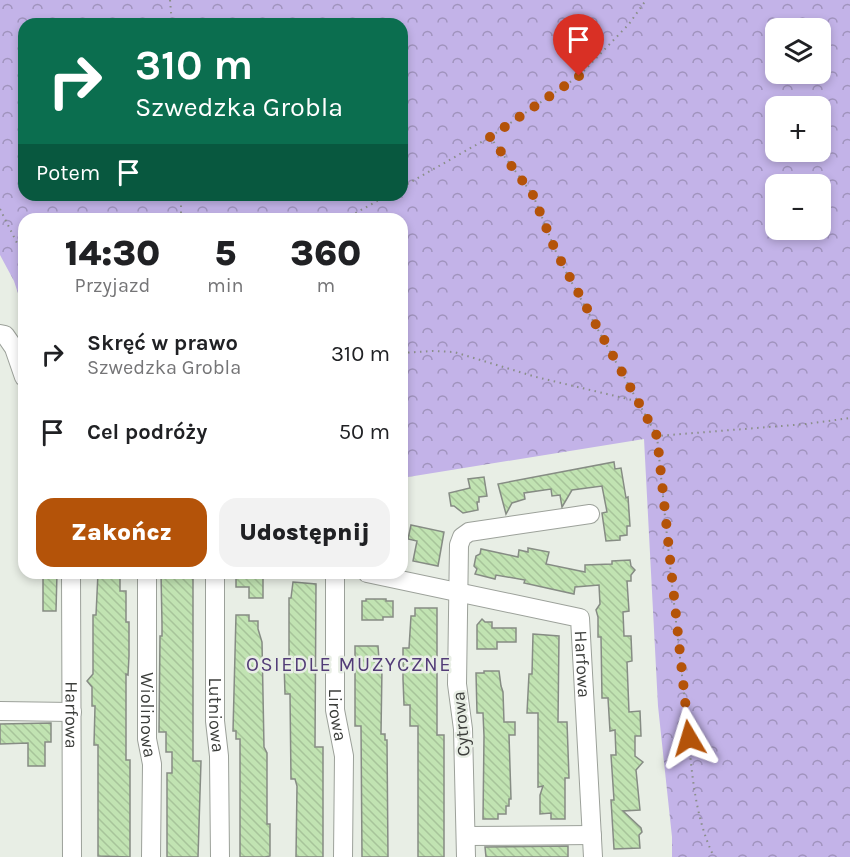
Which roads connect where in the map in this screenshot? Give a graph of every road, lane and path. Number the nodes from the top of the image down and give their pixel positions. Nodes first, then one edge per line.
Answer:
1 (170, 0) edge
2 (646, 0) edge
3 (172, 18) edge
4 (490, 137) junction
5 (408, 184) edge
6 (377, 201) edge
7 (0, 209) edge
8 (356, 213) edge
9 (18, 245) edge
10 (0, 334) edge
11 (408, 353) edge
12 (18, 359) edge
13 (637, 402) junction
14 (850, 418) edge
15 (657, 436) junction
16 (590, 514) dead end
17 (71, 579) edge
18 (147, 579) edge
19 (215, 579) edge
20 (335, 579) edge
21 (396, 579) edge
22 (458, 592) junction
23 (0, 711) edge
24 (72, 712) junction
25 (592, 835) junction
26 (466, 836) junction
27 (72, 857) edge
28 (151, 857) edge
29 (220, 857) edge
30 (343, 857) edge
31 (466, 857) edge
32 (593, 857) edge
33 (714, 857) edge

1 - 3 path
2 - 4 path
4 - 5 path
4 - 13 path
6 - 8 path
7 - 9 path
10 - 12 street
11 - 13 path
13 - 15 path
14 - 15 path
15 - 33 path
16 - 22 street
17 - 24 street, Harfowa
18 - 28 street, Wiolinowa
19 - 29 street, Lutniowa
20 - 30 street, Lirowa
21 - 22 street, Harfowa
22 - 25 street, Harfowa
22 - 26 street, Cytrowa
23 - 24 street
24 - 27 street, Harfowa
25 - 26 street
25 - 32 street, Harfowa
26 - 31 street, Cytrowa

